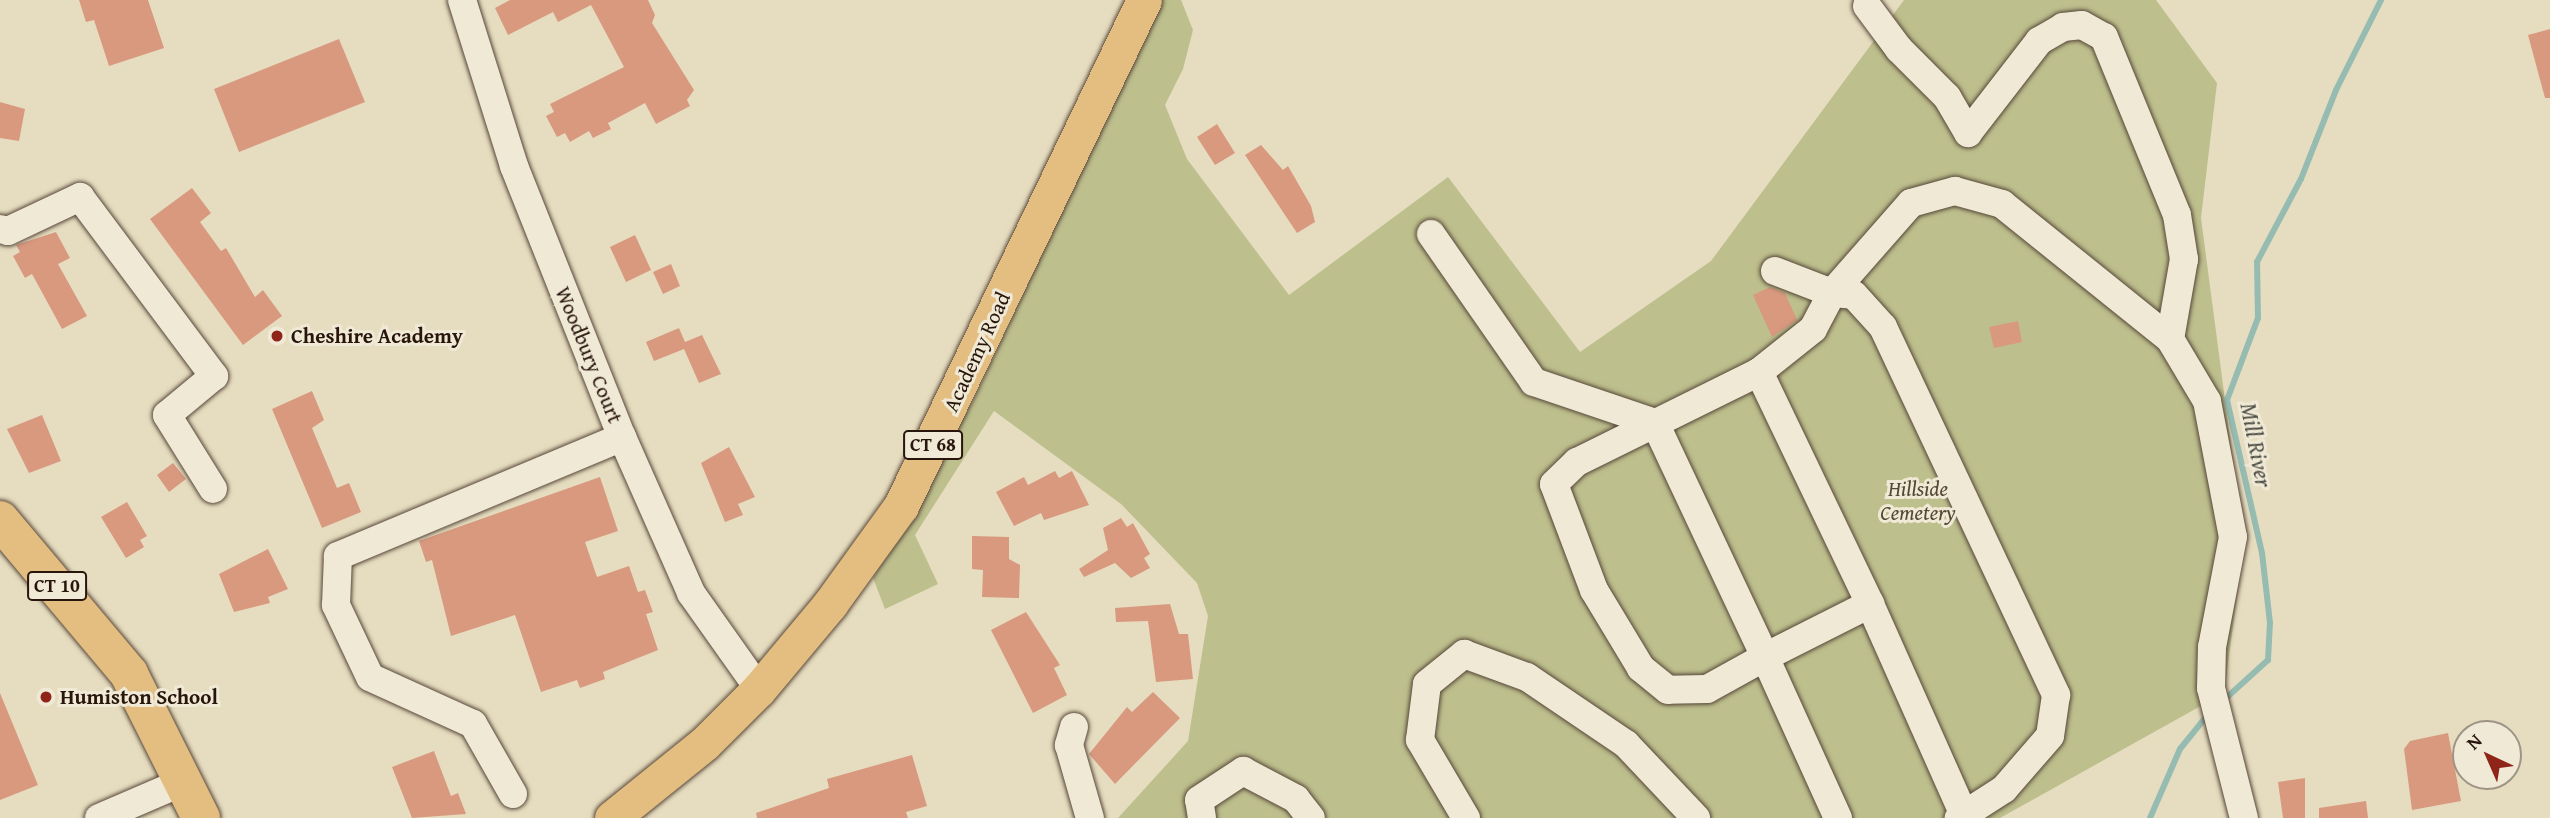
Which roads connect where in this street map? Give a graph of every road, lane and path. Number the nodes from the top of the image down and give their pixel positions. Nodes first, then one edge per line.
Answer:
1 (462, 0) edge
2 (1144, 0) edge
3 (1867, 6) dead end
4 (0, 229) edge
5 (1431, 234) dead end
6 (1775, 271) dead end
7 (1832, 293) junction
8 (2170, 339) junction
9 (1759, 372) junction
10 (1655, 423) junction
11 (622, 437) junction
12 (213, 489) dead end
13 (0, 520) edge
14 (1870, 604) junction
15 (1765, 657) junction
16 (759, 689) junction
17 (1074, 727) dead end
18 (185, 781) junction
19 (513, 794) dead end
20 (1961, 816) edge
21 (615, 817) edge
22 (99, 818) edge
23 (201, 818) edge
24 (1090, 818) edge
25 (1202, 818) edge
26 (1311, 818) edge
27 (1466, 818) edge
28 (1696, 818) edge
29 (1838, 818) edge
30 (2244, 818) edge

1 - 11 street, Woodbury Court
2 - 16 main road, Academy Road / CT 68
3 - 8 street
4 - 12 street
5 - 10 street
6 - 7 street
7 - 8 street
7 - 9 street
7 - 20 street
8 - 30 street
9 - 10 street
9 - 14 street
10 - 15 street
10 - 15 street
11 - 16 street, Woodbury Court
11 - 19 street
13 - 18 highway, CT 10
14 - 15 street
14 - 20 street
15 - 29 street
16 - 21 main road, Academy Road / CT 68
17 - 24 street
18 - 22 street
18 - 23 highway, CT 10
25 - 26 street
27 - 28 street

